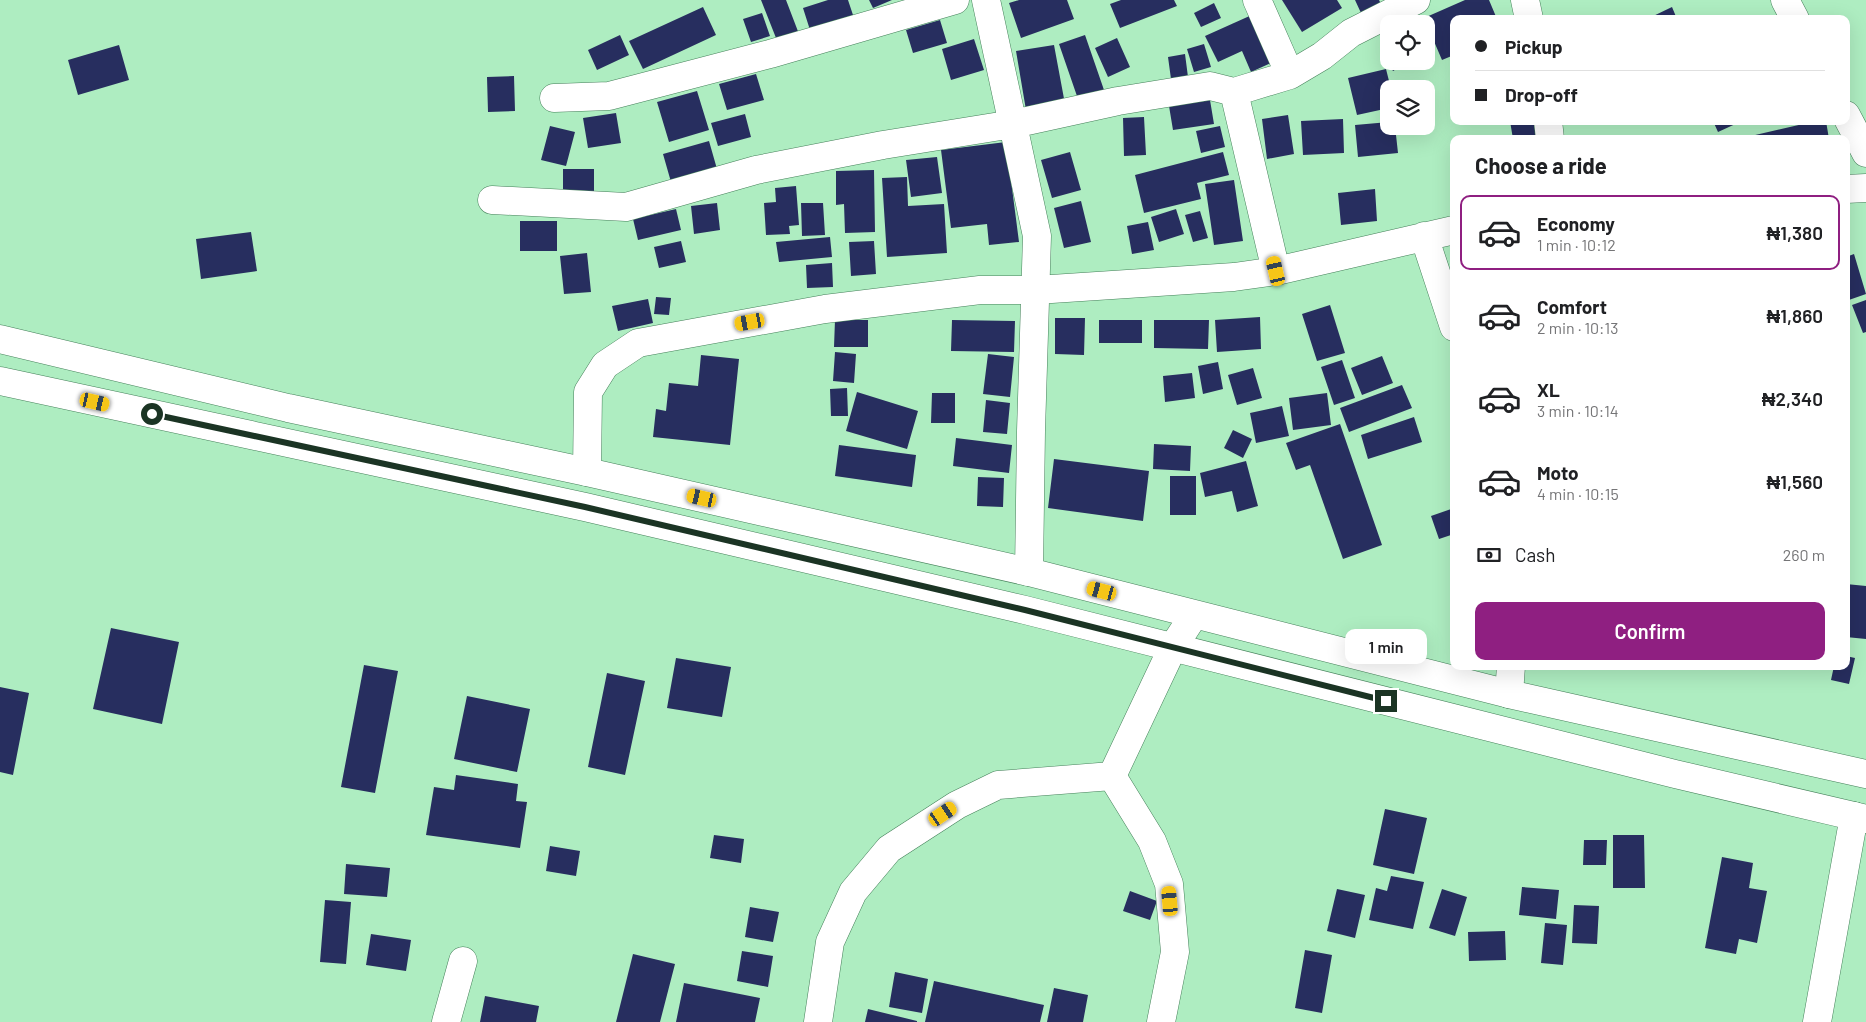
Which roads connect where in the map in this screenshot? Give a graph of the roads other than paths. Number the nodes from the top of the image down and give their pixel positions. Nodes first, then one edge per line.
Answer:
1 (955, 0) edge
2 (986, 0) edge
3 (1257, 0) edge
4 (1416, 0) edge
5 (1525, 0) edge
6 (1785, 0) edge
7 (1528, 15) edge
8 (1793, 15) edge
9 (1290, 75) junction
10 (1234, 92) junction
11 (554, 98) dead end
12 (1850, 122) edge
13 (1012, 124) junction
14 (1866, 152) edge
15 (1866, 188) edge
16 (1850, 189) edge
17 (492, 200) dead end
18 (1450, 231) edge
19 (1424, 236) junction
20 (1276, 271) junction
21 (1036, 290) junction
22 (1450, 315) edge
23 (0, 339) edge
24 (0, 380) edge
25 (587, 472) junction
26 (1029, 572) junction
27 (1194, 615) junction
28 (1173, 647) junction
29 (1511, 670) edge
30 (1509, 694) junction
31 (1866, 774) edge
32 (1112, 776) junction
33 (1860, 817) edge
34 (463, 961) dead end
35 (446, 1022) edge
36 (818, 1022) edge
37 (1161, 1022) edge
38 (1817, 1022) edge

1 - 11 street
2 - 13 street
3 - 9 street
4 - 9 street
5 - 7 street
6 - 8 street
9 - 10 street
10 - 13 street
10 - 20 street
12 - 14 street
13 - 17 street
13 - 21 street
15 - 16 street
18 - 19 street
19 - 20 street
19 - 22 street
20 - 21 street
21 - 25 street
21 - 26 street
23 - 25 street
24 - 28 street
25 - 26 street
26 - 27 street
27 - 28 street
27 - 30 street
28 - 32 street
28 - 33 street
29 - 30 street
30 - 31 street
32 - 36 street
32 - 37 street
33 - 38 street
34 - 35 street

